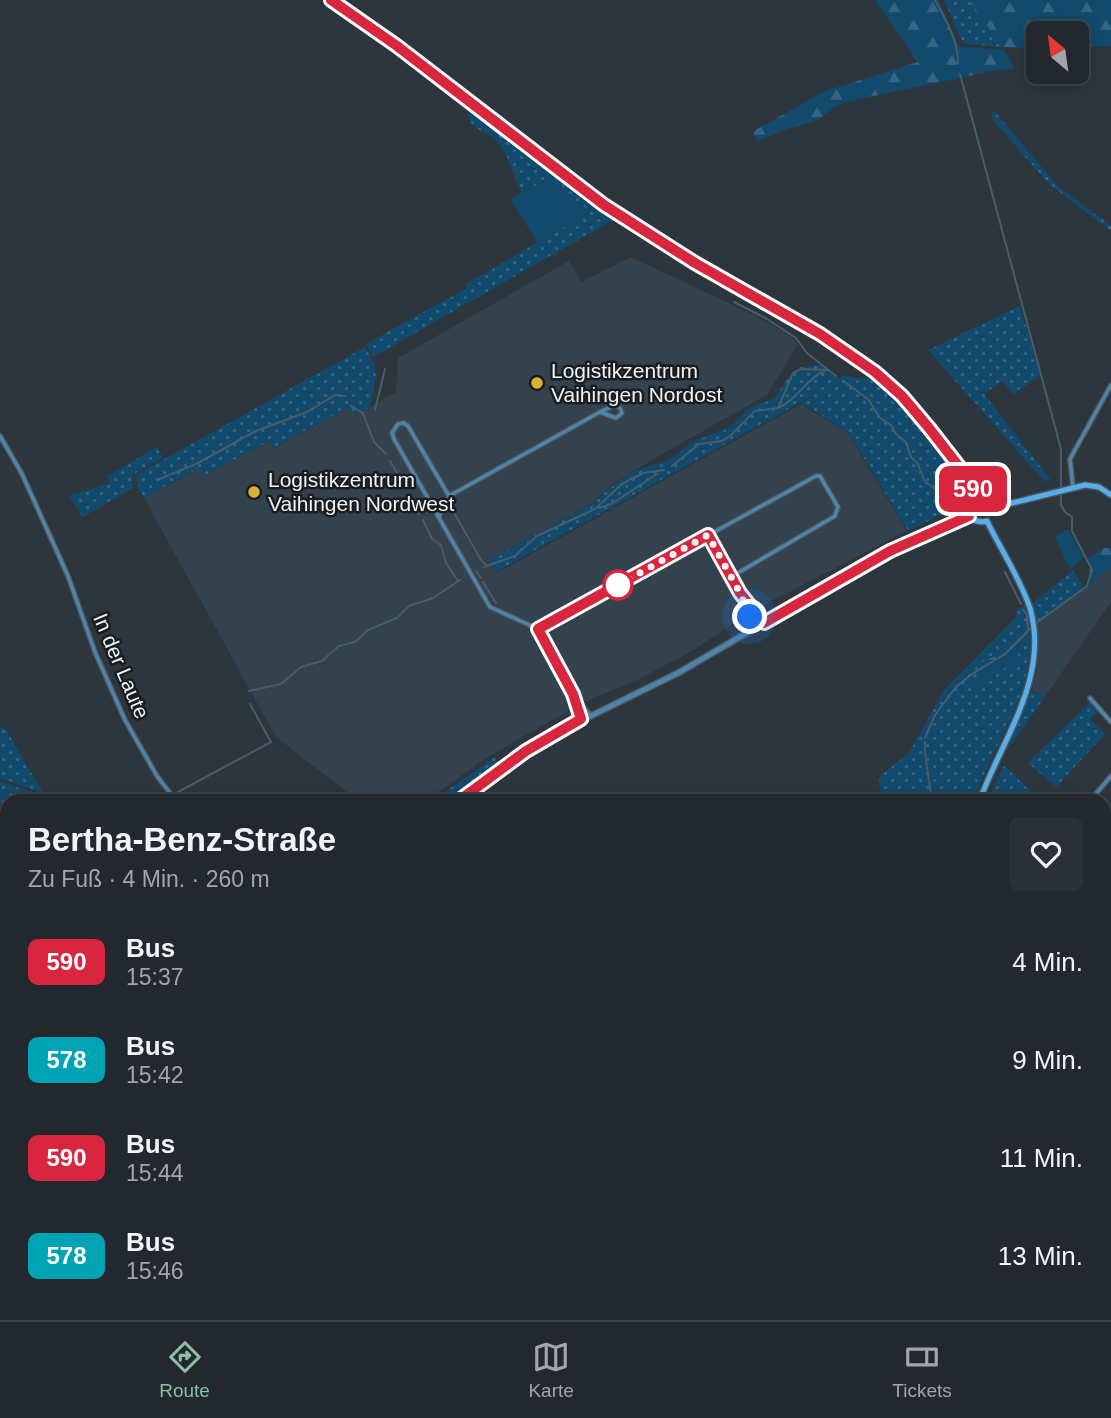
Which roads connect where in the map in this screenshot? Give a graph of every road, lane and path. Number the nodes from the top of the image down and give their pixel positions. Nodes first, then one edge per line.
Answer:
1 (331, 0) edge
2 (1111, 384) edge
3 (600, 412) junction
4 (0, 436) edge
5 (1073, 486) junction
6 (1111, 495) edge
7 (449, 496) junction
8 (976, 499) junction
9 (992, 508) junction
10 (969, 516) junction
11 (439, 517) junction
12 (987, 521) junction
13 (708, 535) junction
14 (731, 577) junction
15 (740, 593) junction
16 (764, 623) junction
17 (755, 628) junction
18 (538, 629) junction
19 (574, 696) junction
20 (1090, 698) dead end
21 (590, 715) junction
22 (581, 719) junction
23 (1111, 722) edge
24 (1111, 776) edge
25 (171, 794) edge
26 (468, 794) edge
27 (982, 794) edge
28 (1096, 794) edge

1 - 8 main road
2 - 5 street
3 - 3 street
3 - 7 street
4 - 25 street, In der Laute
5 - 6 main road
5 - 9 main road
7 - 11 street
7 - 11 street
8 - 9 main road
8 - 10 main road
9 - 12 main road
10 - 12 main road
10 - 16 street
11 - 18 street
12 - 27 main road
13 - 14 street
13 - 14 street
13 - 18 street
14 - 15 street
15 - 16 street
15 - 17 street
16 - 17 street
17 - 21 street
18 - 19 street
19 - 21 street
19 - 22 street
20 - 23 street
21 - 22 street
22 - 26 street
24 - 28 street

